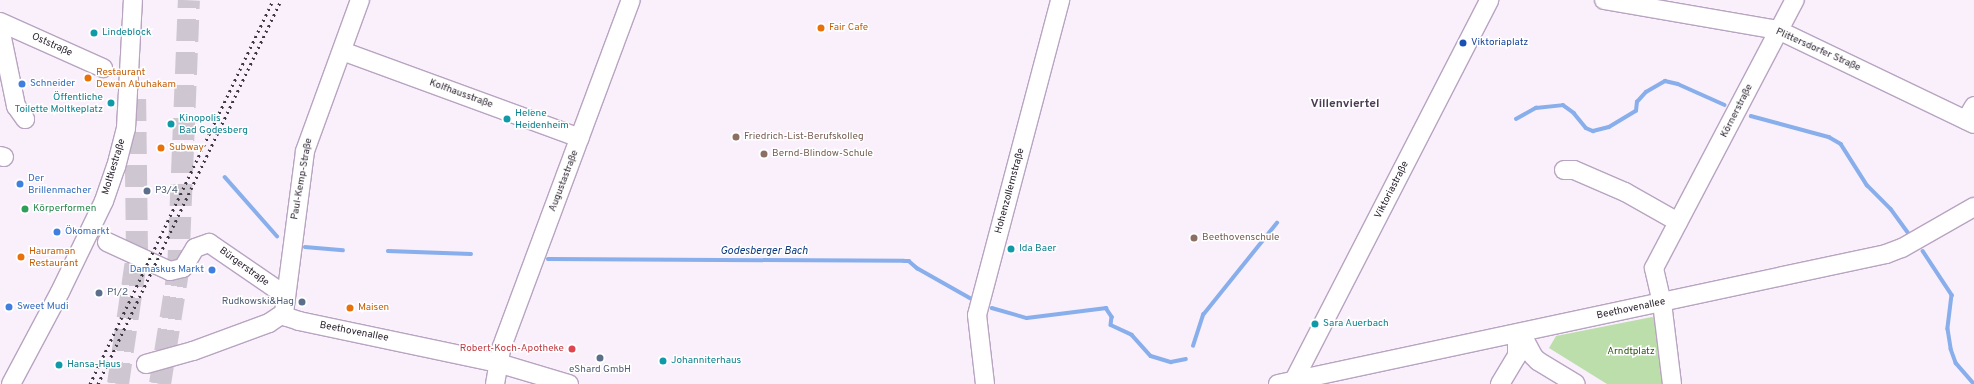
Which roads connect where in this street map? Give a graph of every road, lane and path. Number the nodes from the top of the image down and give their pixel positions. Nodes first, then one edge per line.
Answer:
1 (133, 0) edge
2 (360, 0) edge
3 (631, 0) edge
4 (1060, 0) edge
5 (1489, 0) edge
6 (1604, 0) edge
7 (1795, 0) edge
8 (0, 22) edge
9 (0, 28) edge
10 (1778, 30) junction
11 (342, 51) junction
12 (103, 68) dead end
13 (1971, 117) edge
14 (25, 119) dead end
15 (580, 138) junction
16 (1564, 170) dead end
17 (1974, 207) edge
18 (1678, 222) junction
19 (98, 237) junction
20 (285, 295) junction
21 (1662, 302) junction
22 (284, 313) junction
23 (1519, 334) junction
24 (1525, 356) junction
25 (498, 363) junction
26 (146, 364) dead end
27 (1288, 383) edge
28 (11, 384) edge
29 (495, 384) edge
30 (569, 384) edge
31 (985, 384) edge
32 (1500, 384) edge
33 (1576, 384) edge
34 (1672, 384) edge

1 - 19 street, Moltkestraße
2 - 11 street, Paul-Kemp-Straße
3 - 15 street, Augustastraße
4 - 31 street, Hohenzollernstraße
5 - 27 street, Viktoriastraße
6 - 10 street, Plittersdorfer Straße
7 - 10 street, Körnerstraße
8 - 12 street, Oststraße
9 - 14 street
10 - 13 street, Plittersdorfer Straße
10 - 18 street, Körnerstraße
11 - 15 street, Kolfhausstraße
11 - 20 street, Paul-Kemp-Straße
15 - 25 street, Augustastraße
16 - 18 street
17 - 21 street, Beethovenallee
18 - 21 street, Körnerstraße
19 - 20 street, Bürgerstraße
19 - 28 street, Moltkestraße
20 - 22 street
21 - 23 street, Beethovenallee
21 - 34 street
22 - 25 street, Beethovenallee
22 - 26 street
23 - 24 street
23 - 27 street, Beethovenallee
24 - 32 street
24 - 33 street
25 - 29 street, Augustastraße
25 - 30 street, Beethovenallee

